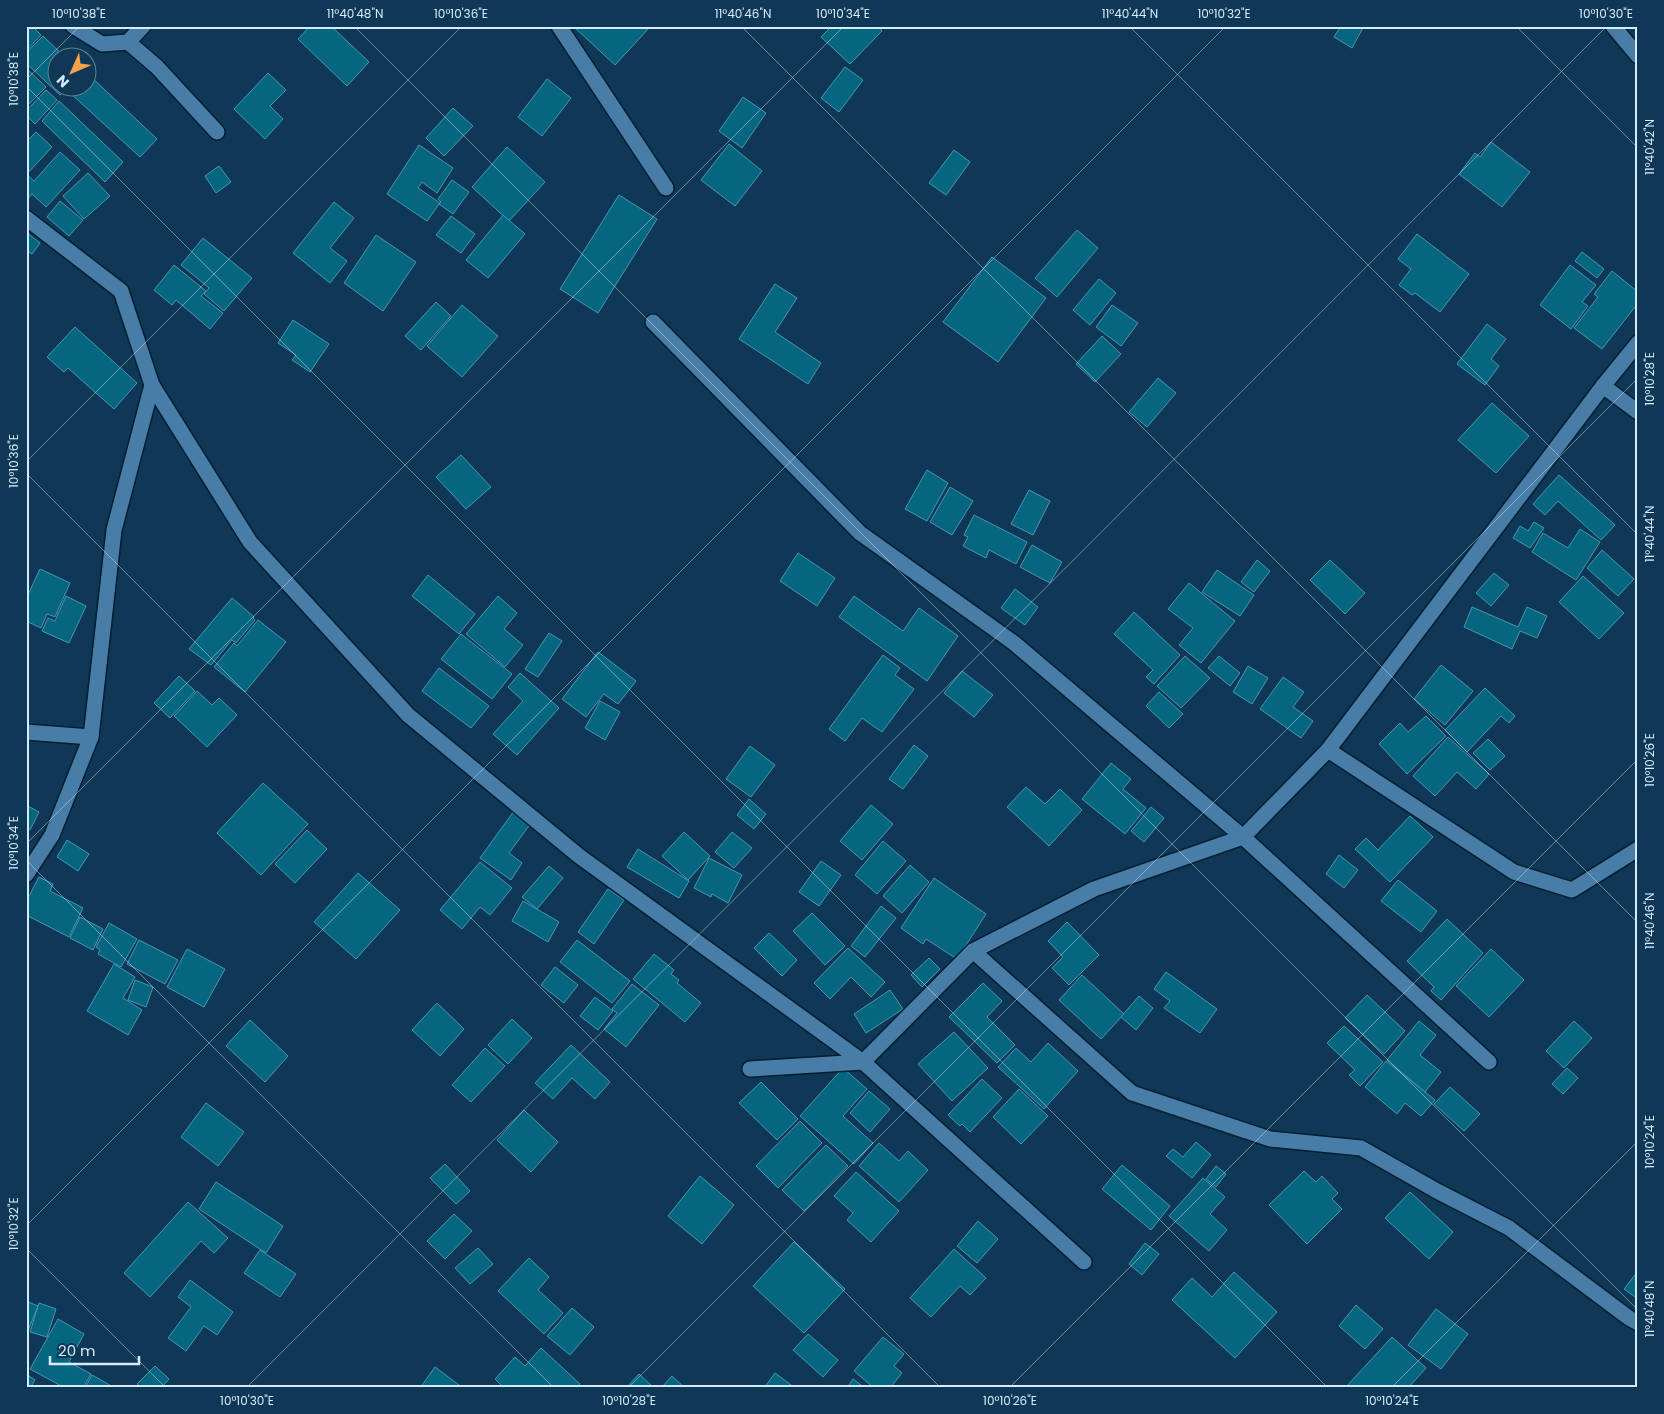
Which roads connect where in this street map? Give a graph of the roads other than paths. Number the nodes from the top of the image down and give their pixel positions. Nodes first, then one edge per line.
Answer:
1 (73, 26) edge
2 (143, 26) edge
3 (559, 26) edge
4 (1614, 26) edge
5 (128, 42) junction
6 (1638, 56) edge
7 (217, 132) dead end
8 (666, 188) dead end
9 (26, 218) edge
10 (653, 322) dead end
11 (1638, 343) edge
12 (152, 385) junction
13 (1604, 386) junction
14 (1638, 412) edge
15 (26, 732) edge
16 (91, 737) junction
17 (1328, 750) junction
18 (1243, 837) junction
19 (1638, 849) edge
20 (26, 875) edge
21 (973, 951) junction
22 (863, 1062) junction
23 (1489, 1062) dead end
24 (750, 1069) dead end
25 (1084, 1262) dead end
26 (1638, 1323) edge

1 - 5 street
2 - 5 street
3 - 8 street
4 - 6 street
5 - 7 street
9 - 12 street
10 - 18 street
11 - 13 street
12 - 16 street
12 - 22 street
13 - 14 street
13 - 17 street
15 - 16 street
16 - 20 street
17 - 18 street
17 - 19 street
18 - 21 street
18 - 23 street
21 - 22 street
21 - 26 street
22 - 24 street
22 - 25 street

